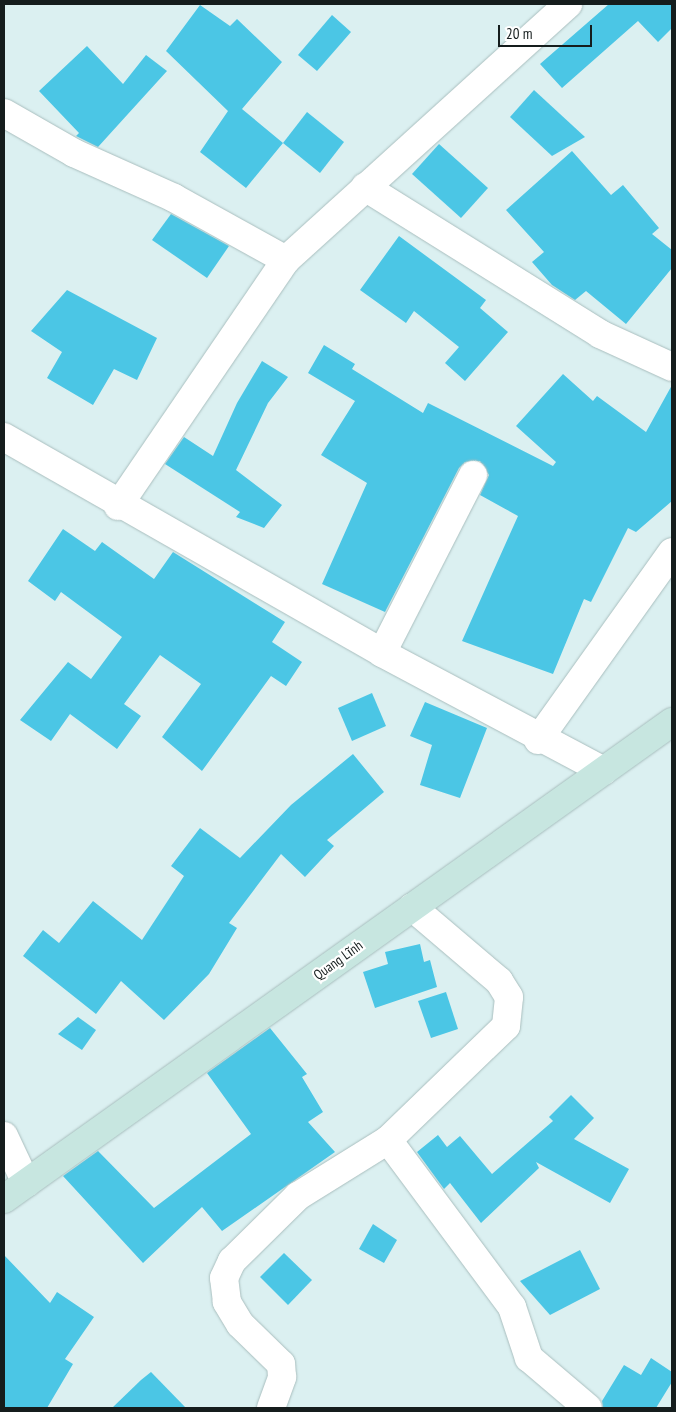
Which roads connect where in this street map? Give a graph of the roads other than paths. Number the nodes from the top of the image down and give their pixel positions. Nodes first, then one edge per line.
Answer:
1 (554, 8) edge
2 (4, 112) edge
3 (365, 187) junction
4 (286, 260) junction
5 (672, 367) edge
6 (4, 437) edge
7 (473, 475) dead end
8 (118, 506) junction
9 (672, 552) edge
10 (382, 653) junction
11 (672, 722) edge
12 (538, 740) junction
13 (604, 771) junction
14 (412, 907) junction
15 (4, 1136) edge
16 (388, 1140) junction
17 (26, 1183) junction
18 (4, 1199) edge
19 (271, 1408) edge
20 (588, 1408) edge

1 - 3 street
2 - 4 street
3 - 4 street
3 - 5 street
4 - 8 street
6 - 8 street
7 - 10 street
8 - 10 street
9 - 12 street
10 - 12 street
11 - 13 street, Quang Lĩnh
12 - 13 street
13 - 14 street, Quang Lĩnh
14 - 16 street
14 - 17 street, Quang Lĩnh
15 - 17 street
16 - 19 street
16 - 20 street
17 - 18 street, Quang Lĩnh

